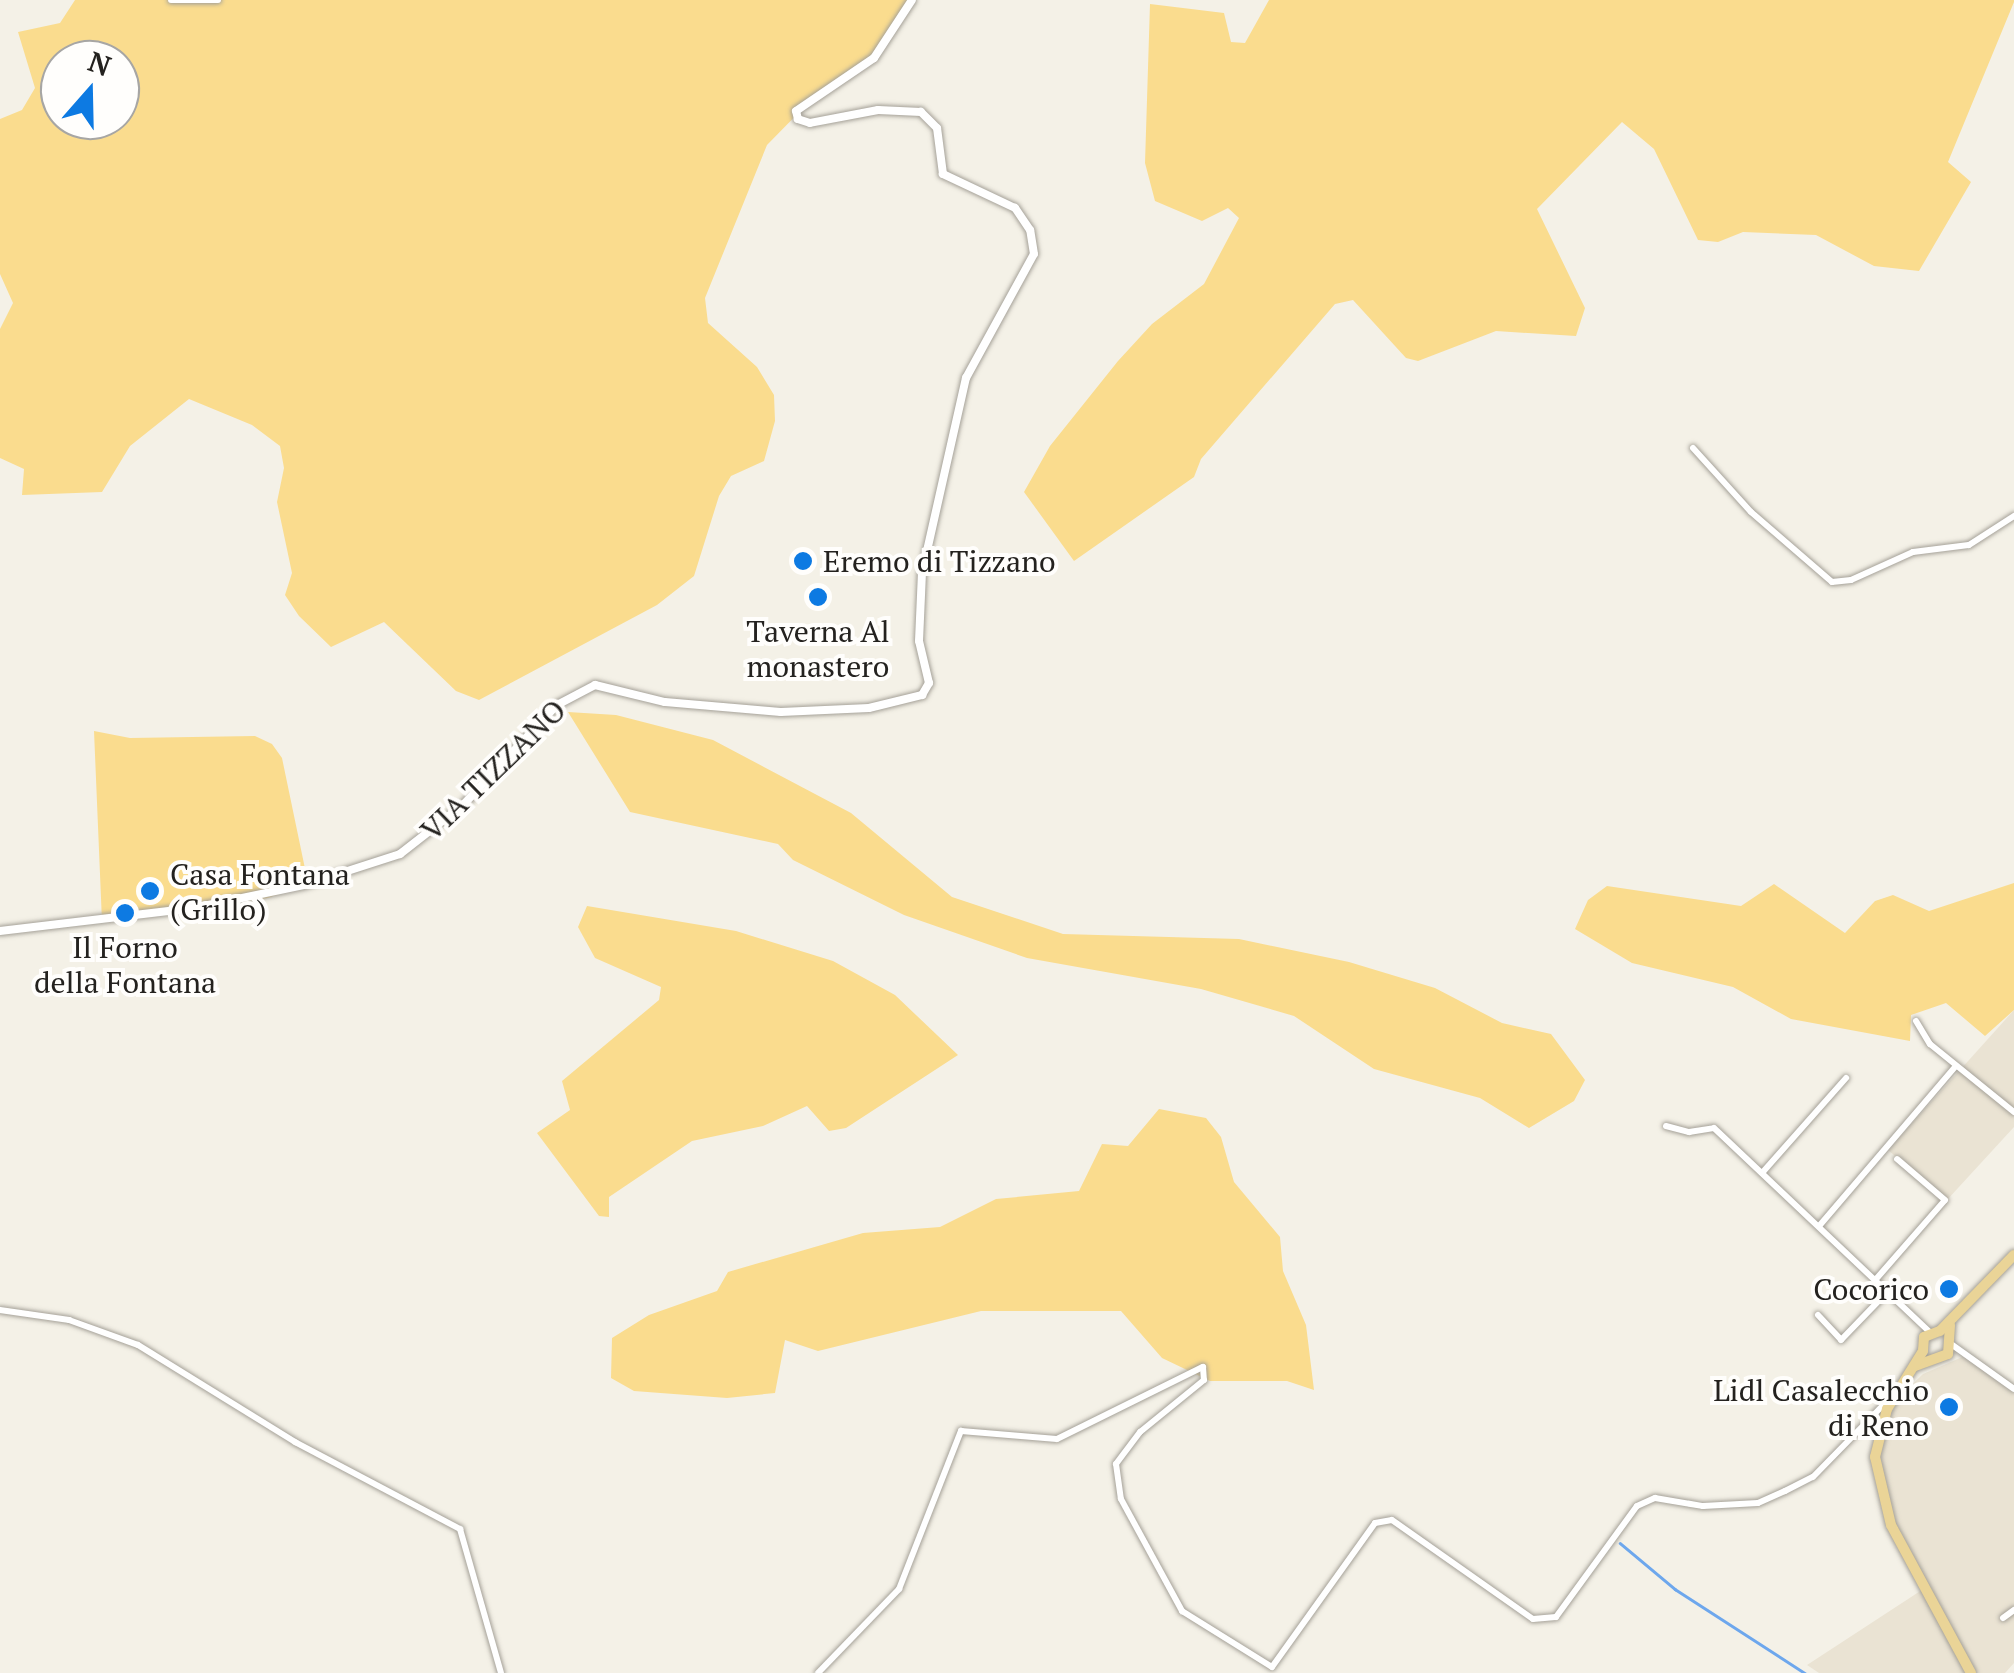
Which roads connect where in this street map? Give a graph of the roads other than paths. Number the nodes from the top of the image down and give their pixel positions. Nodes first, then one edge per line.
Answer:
1 (172, 0) edge
2 (218, 0) edge
3 (912, 0) edge
4 (1694, 448) dead end
5 (2014, 516) edge
6 (0, 931) edge
7 (1916, 1021) dead end
8 (1956, 1066) junction
9 (1846, 1078) dead end
10 (2014, 1112) edge
11 (1666, 1126) dead end
12 (1897, 1159) dead end
13 (1762, 1173) junction
14 (1820, 1225) junction
15 (2014, 1255) edge
16 (1877, 1278) junction
17 (1890, 1289) junction
18 (0, 1310) edge
19 (1818, 1315) dead end
20 (1942, 1336) junction
21 (1926, 1354) junction
22 (2014, 1389) edge
23 (1894, 1395) junction
24 (2014, 1610) edge
25 (2003, 1618) dead end
26 (502, 1673) edge
27 (818, 1673) edge
28 (1971, 1673) edge

1 - 2 street
3 - 6 street, VIA TIZZANO
4 - 5 street
7 - 8 street
8 - 10 street
8 - 14 street
9 - 13 street
11 - 13 street
12 - 16 street
13 - 14 street
14 - 16 street
15 - 20 main road
16 - 17 street
17 - 19 street
17 - 20 street
18 - 26 street
20 - 21 main road
20 - 21 main road
20 - 22 street
21 - 23 main road
23 - 27 street
23 - 28 main road
24 - 25 street

